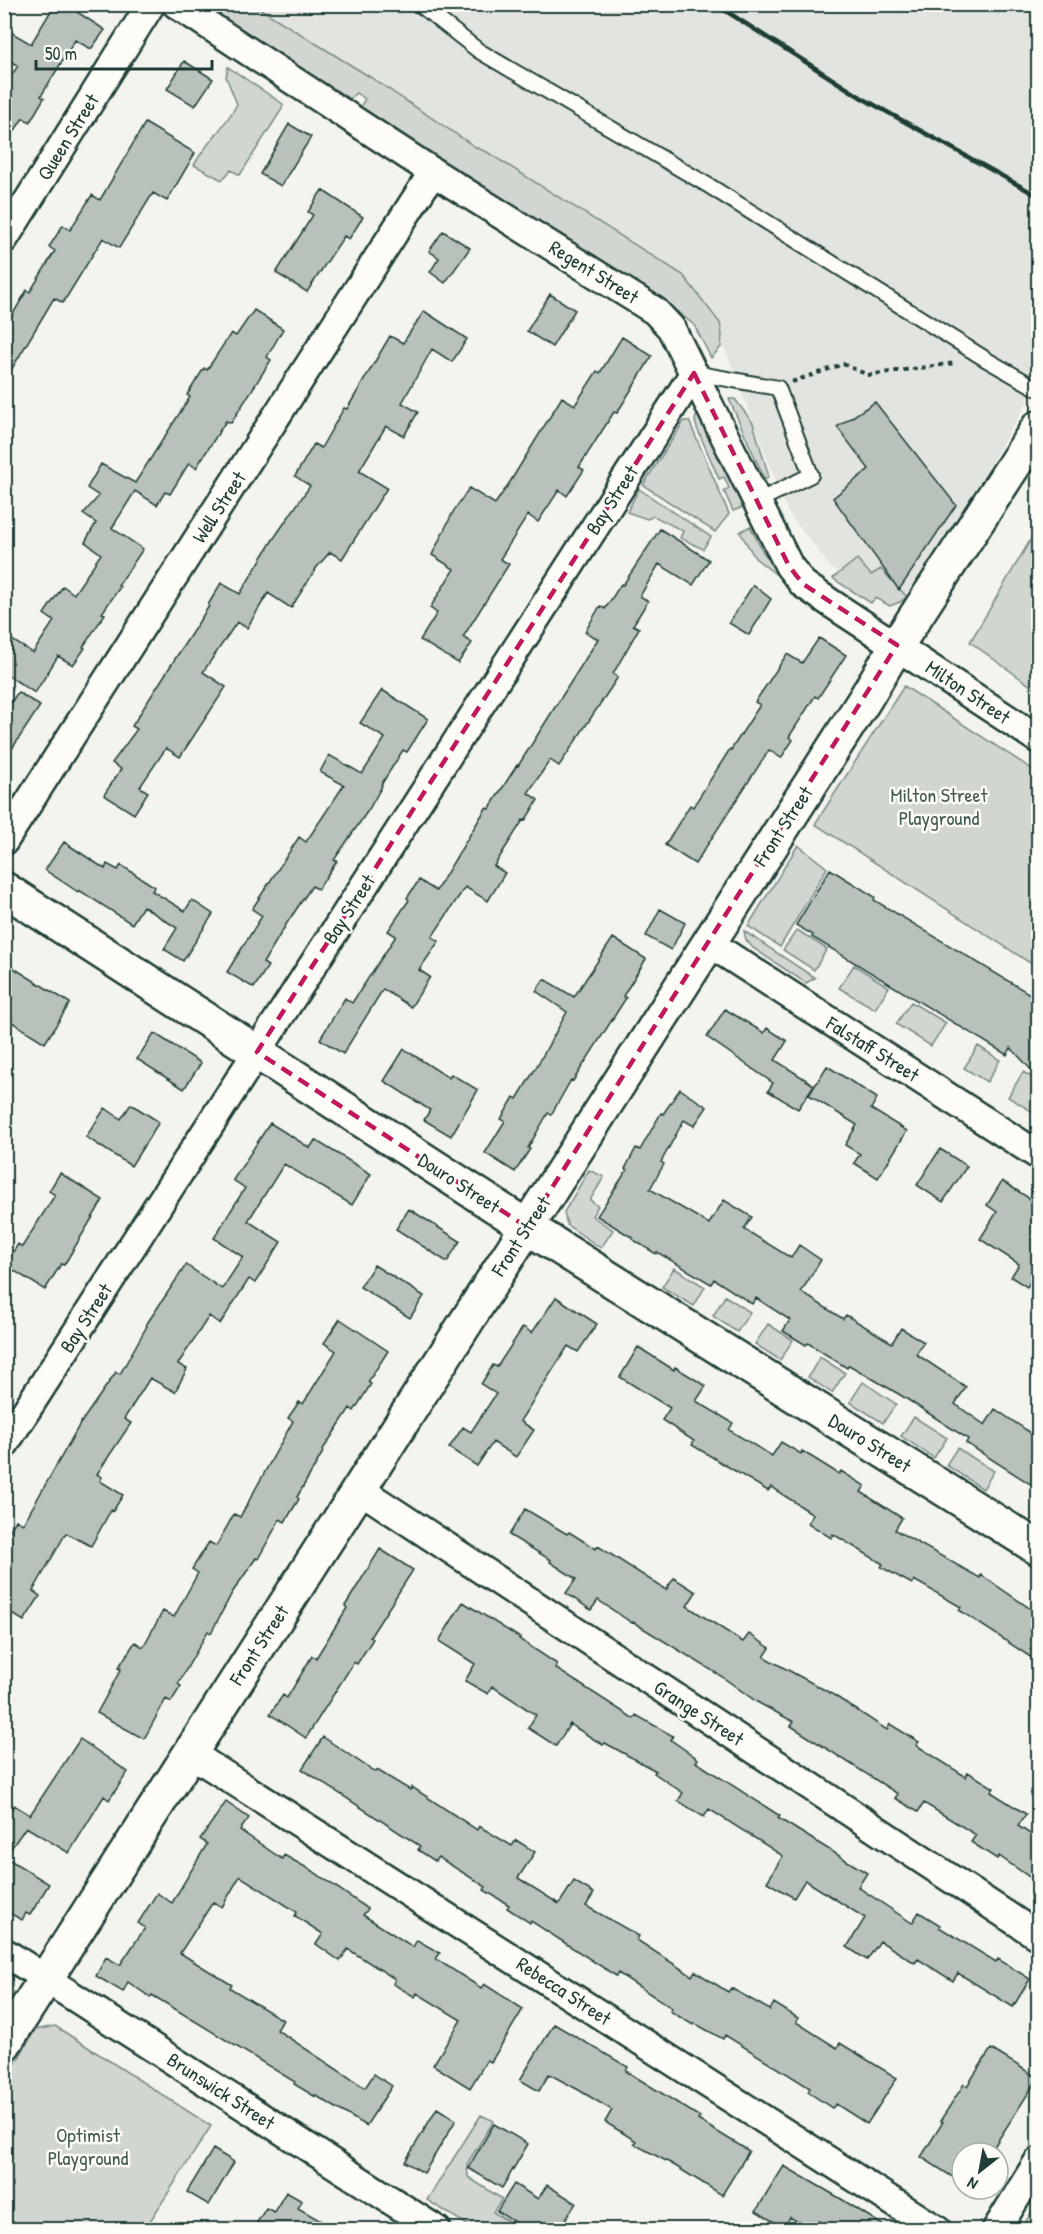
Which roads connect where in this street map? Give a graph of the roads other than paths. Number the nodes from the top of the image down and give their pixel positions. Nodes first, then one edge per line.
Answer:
1 (152, 4) edge
2 (176, 4) edge
3 (419, 4) edge
4 (433, 172) junction
5 (4, 239) edge
6 (694, 373) junction
7 (1038, 389) edge
8 (1038, 428) edge
9 (758, 501) junction
10 (897, 645) junction
11 (1038, 739) edge
12 (4, 841) edge
13 (4, 889) edge
14 (708, 943) junction
15 (257, 1052) junction
16 (1038, 1155) edge
17 (527, 1227) junction
18 (4, 1445) edge
19 (359, 1489) junction
20 (1038, 1548) edge
21 (190, 1753) junction
22 (1038, 1936) edge
23 (4, 1952) edge
24 (46, 1978) junction
25 (4, 2044) edge
26 (1038, 2162) edge
27 (437, 2229) edge
28 (937, 2229) edge
29 (996, 2229) edge

1 - 5 street, Queen Street
2 - 4 street, Regent Street
3 - 7 lane
4 - 6 street, Regent Street
4 - 12 street, Well Street
6 - 9 street, Regent Street
6 - 9 lane
6 - 15 street, Bay Street
8 - 10 street, Front Street
9 - 10 street, Regent Street
10 - 11 street, Milton Street
10 - 14 street, Front Street
13 - 15 street, Douro Street
14 - 16 street, Falstaff Street
14 - 17 street, Front Street
15 - 17 street, Douro Street
15 - 18 street, Bay Street
17 - 19 street, Front Street
17 - 20 street, Douro Street
19 - 21 street, Front Street
19 - 22 street, Grange Street
21 - 24 street, Front Street
21 - 28 street, Rebecca Street
23 - 24 street, Brunswick Street
24 - 25 street, Front Street
24 - 27 street, Brunswick Street
26 - 29 street

